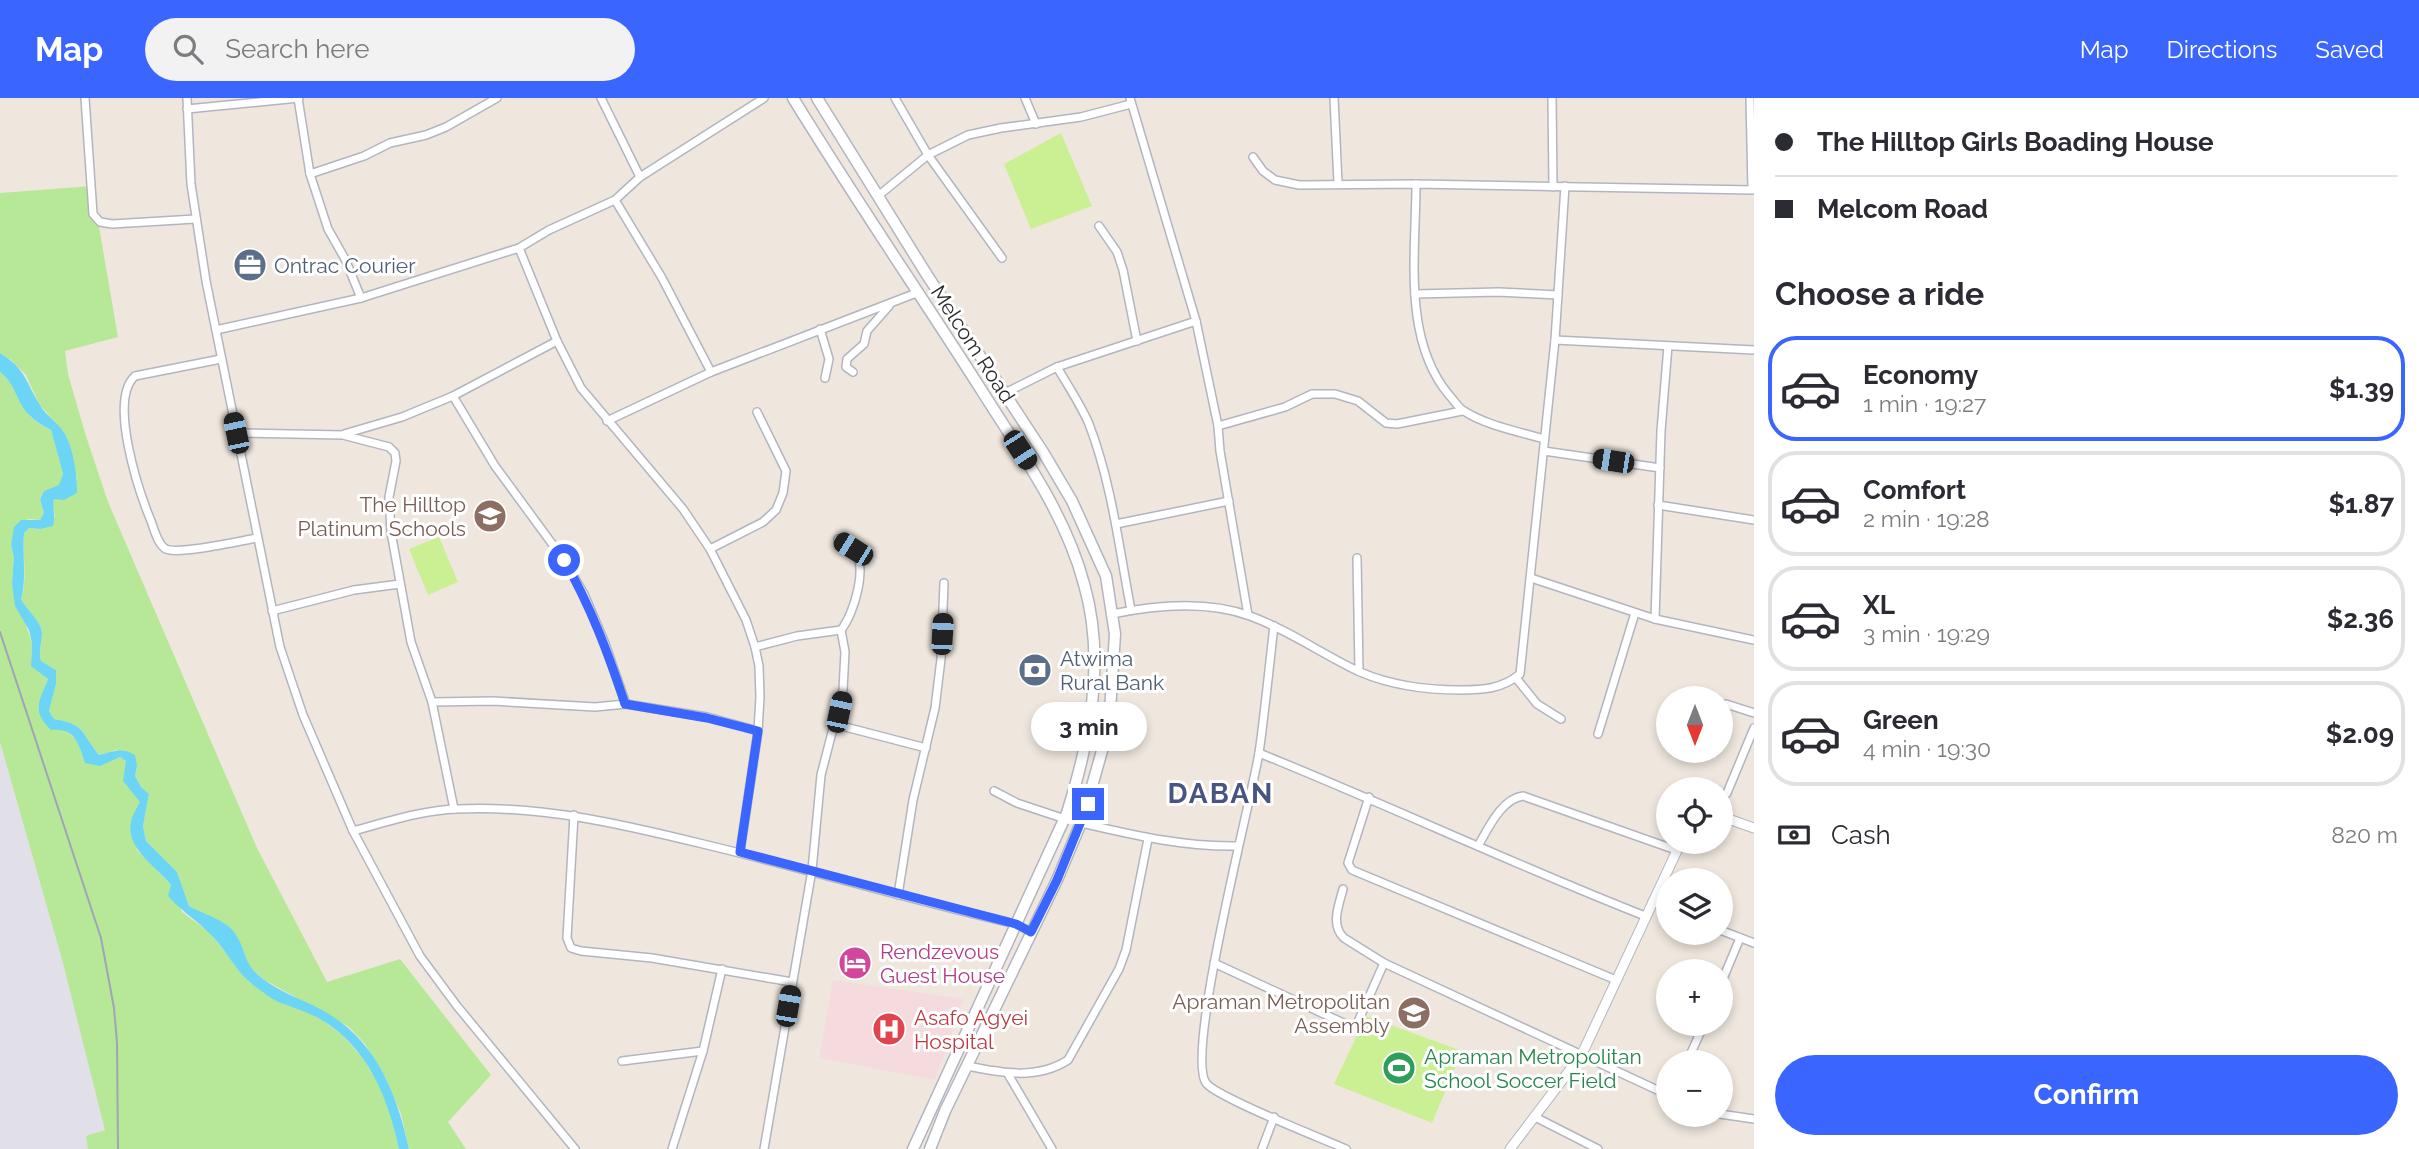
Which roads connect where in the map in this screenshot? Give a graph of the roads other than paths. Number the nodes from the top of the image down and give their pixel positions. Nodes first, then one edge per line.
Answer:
1 (85, 98) edge
2 (187, 98) edge
3 (298, 98) edge
4 (497, 98) edge
5 (601, 98) edge
6 (764, 98) edge
7 (793, 98) edge
8 (817, 98) edge
9 (895, 98) edge
10 (1025, 98) edge
11 (1334, 98) edge
12 (1552, 98) edge
13 (1750, 98) edge
14 (1130, 101) edge
15 (187, 109) junction
16 (1036, 124) junction
17 (928, 155) junction
18 (1254, 157) dead end
19 (310, 174) junction
20 (640, 177) junction
21 (1338, 183) junction
22 (1416, 184) junction
23 (1565, 186) junction
24 (1553, 187) junction
25 (1753, 190) edge
26 (878, 196) junction
27 (615, 200) junction
28 (195, 219) junction
29 (1099, 226) dead end
30 (519, 247) junction
31 (1002, 258) dead end
32 (919, 292) junction
33 (1415, 294) junction
34 (1558, 295) junction
35 (361, 298) junction
36 (892, 303) junction
37 (1196, 321) junction
38 (820, 329) junction
39 (216, 330) junction
40 (1555, 340) junction
41 (557, 341) junction
42 (1137, 341) junction
43 (1668, 346) junction
44 (1754, 350) edge
45 (221, 359) junction
46 (1057, 367) junction
47 (711, 372) junction
48 (853, 372) dead end
49 (825, 377) dead end
50 (1005, 393) junction
51 (453, 396) junction
52 (1462, 411) junction
53 (757, 412) dead end
54 (607, 421) junction
55 (1218, 426) junction
56 (236, 433) junction
57 (343, 435) junction
58 (1545, 439) junction
59 (1544, 451) junction
60 (1660, 468) junction
61 (1228, 501) junction
62 (1658, 505) junction
63 (1754, 520) edge
64 (1116, 524) junction
65 (257, 538) junction
66 (838, 539) dead end
67 (710, 549) junction
68 (1357, 558) dead end
69 (1531, 578) junction
70 (944, 583) dead end
71 (400, 584) junction
72 (1131, 610) junction
73 (272, 611) junction
74 (1635, 613) junction
75 (1112, 614) junction
76 (1248, 615) junction
77 (1091, 618) junction
78 (1655, 620) junction
79 (1274, 626) junction
80 (841, 630) junction
81 (1754, 640) edge
82 (755, 647) junction
83 (1359, 671) junction
84 (1516, 678) junction
85 (432, 702) junction
86 (625, 704) junction
87 (1733, 706) edge
88 (1754, 713) edge
89 (1561, 719) dead end
90 (834, 724) junction
91 (1754, 728) edge
92 (758, 731) junction
93 (1598, 734) dead end
94 (926, 748) junction
95 (1259, 752) junction
96 (1733, 779) edge
97 (994, 791) dead end
98 (1369, 797) junction
99 (454, 809) junction
100 (573, 816) junction
101 (1065, 818) junction
102 (1733, 821) edge
103 (1081, 823) junction
104 (1754, 828) edge
105 (353, 831) junction
106 (1148, 839) junction
107 (1656, 839) edge
108 (1237, 846) junction
109 (1478, 846) junction
110 (740, 852) junction
111 (1675, 854) edge
112 (812, 870) junction
113 (1343, 889) dead end
114 (898, 895) junction
115 (1652, 902) junction
116 (1656, 904) edge
117 (1646, 916) junction
118 (1016, 924) junction
119 (1031, 932) junction
120 (1733, 935) edge
121 (1740, 938) junction
122 (1754, 943) edge
123 (1731, 959) edge
124 (1214, 963) junction
125 (1384, 963) junction
126 (722, 969) junction
127 (1616, 980) junction
128 (792, 982) junction
129 (703, 1052) junction
130 (1582, 1054) junction
131 (622, 1061) dead end
132 (967, 1066) junction
133 (1008, 1074) junction
134 (1656, 1089) edge
135 (1733, 1116) edge
136 (1273, 1117) junction
137 (1535, 1117) junction
138 (1754, 1119) edge
139 (575, 1149) edge
140 (673, 1149) edge
141 (764, 1149) edge
142 (914, 1149) edge
143 (930, 1149) edge
144 (1052, 1149) edge
145 (1262, 1149) edge
146 (1346, 1149) edge
147 (1510, 1149) edge
148 (1598, 1149) edge

1 - 28 street
2 - 15 street
3 - 15 street
3 - 19 street
4 - 19 street
5 - 20 street
6 - 20 street
7 - 32 main road
8 - 26 main road, Melcom Road
9 - 17 street
10 - 16 street
11 - 21 street
12 - 24 street
13 - 25 street
14 - 16 street
14 - 37 street
15 - 28 street
16 - 17 street
17 - 26 street
17 - 31 street
18 - 21 street
19 - 35 street
20 - 27 street
21 - 22 street
22 - 24 street
22 - 33 street
23 - 24 street
23 - 25 street
23 - 34 street
26 - 50 main road, Melcom Road
27 - 30 street
27 - 47 street
28 - 39 street
29 - 42 street
30 - 35 street
30 - 41 street
32 - 36 street
32 - 77 main road
33 - 34 street
33 - 52 street
34 - 40 street
35 - 39 street
36 - 38 street
36 - 48 street
37 - 42 street
37 - 55 street
38 - 47 street
38 - 49 street
39 - 45 street
40 - 43 street
40 - 58 street
41 - 51 street
41 - 54 street
42 - 46 street
43 - 44 street
43 - 60 street
45 - 56 street
45 - 65 street
46 - 50 street
46 - 64 street
47 - 54 street
50 - 75 main road, Melcom Road
51 - 57 street
51 - 86 street
52 - 55 street
52 - 58 street
53 - 67 street
54 - 67 street
55 - 61 street
56 - 57 street
56 - 65 street
57 - 71 street
58 - 59 street
59 - 60 street
59 - 69 street
60 - 62 street
61 - 64 street
61 - 76 street
62 - 63 street
62 - 78 street
64 - 72 street
65 - 73 street
66 - 80 street
67 - 82 street
68 - 83 street
69 - 74 street
69 - 84 street
70 - 94 street
71 - 73 street
71 - 85 street
72 - 75 street
72 - 76 street
73 - 105 street
74 - 78 street
74 - 93 street
75 - 77 main road
75 - 103 main road, Melcom Road
76 - 79 street
77 - 101 main road
78 - 81 street
79 - 83 street
79 - 95 street
80 - 82 street
80 - 90 street
82 - 92 street
83 - 84 street
84 - 89 street
85 - 86 street
85 - 99 street
86 - 92 street
87 - 88 street
90 - 94 street
90 - 112 street
91 - 96 street
92 - 110 street
94 - 114 street
95 - 98 street
95 - 108 street
97 - 101 street
98 - 109 street
98 - 127 street
99 - 100 street
99 - 105 street
100 - 110 street
100 - 126 street
101 - 118 main road
102 - 104 street
103 - 106 street
103 - 119 main road, Melcom Road
105 - 139 street
106 - 108 street
106 - 133 street
107 - 109 street
108 - 124 street
109 - 117 street
110 - 112 street
111 - 115 street
112 - 114 street
112 - 128 street
113 - 125 street
114 - 118 street
115 - 116 street
115 - 117 street
117 - 127 street
118 - 119 main road
118 - 142 main road
119 - 132 main road, Melcom Road
120 - 121 street
121 - 122 street
121 - 123 street
124 - 125 street
124 - 136 street
125 - 130 street
126 - 128 street
126 - 129 street
127 - 130 street
128 - 141 street
129 - 131 street
129 - 140 street
130 - 134 street
130 - 137 street
132 - 133 street
132 - 143 main road, Melcom Road
133 - 144 street
135 - 138 street
136 - 145 street
136 - 146 street
137 - 147 street
137 - 148 street

